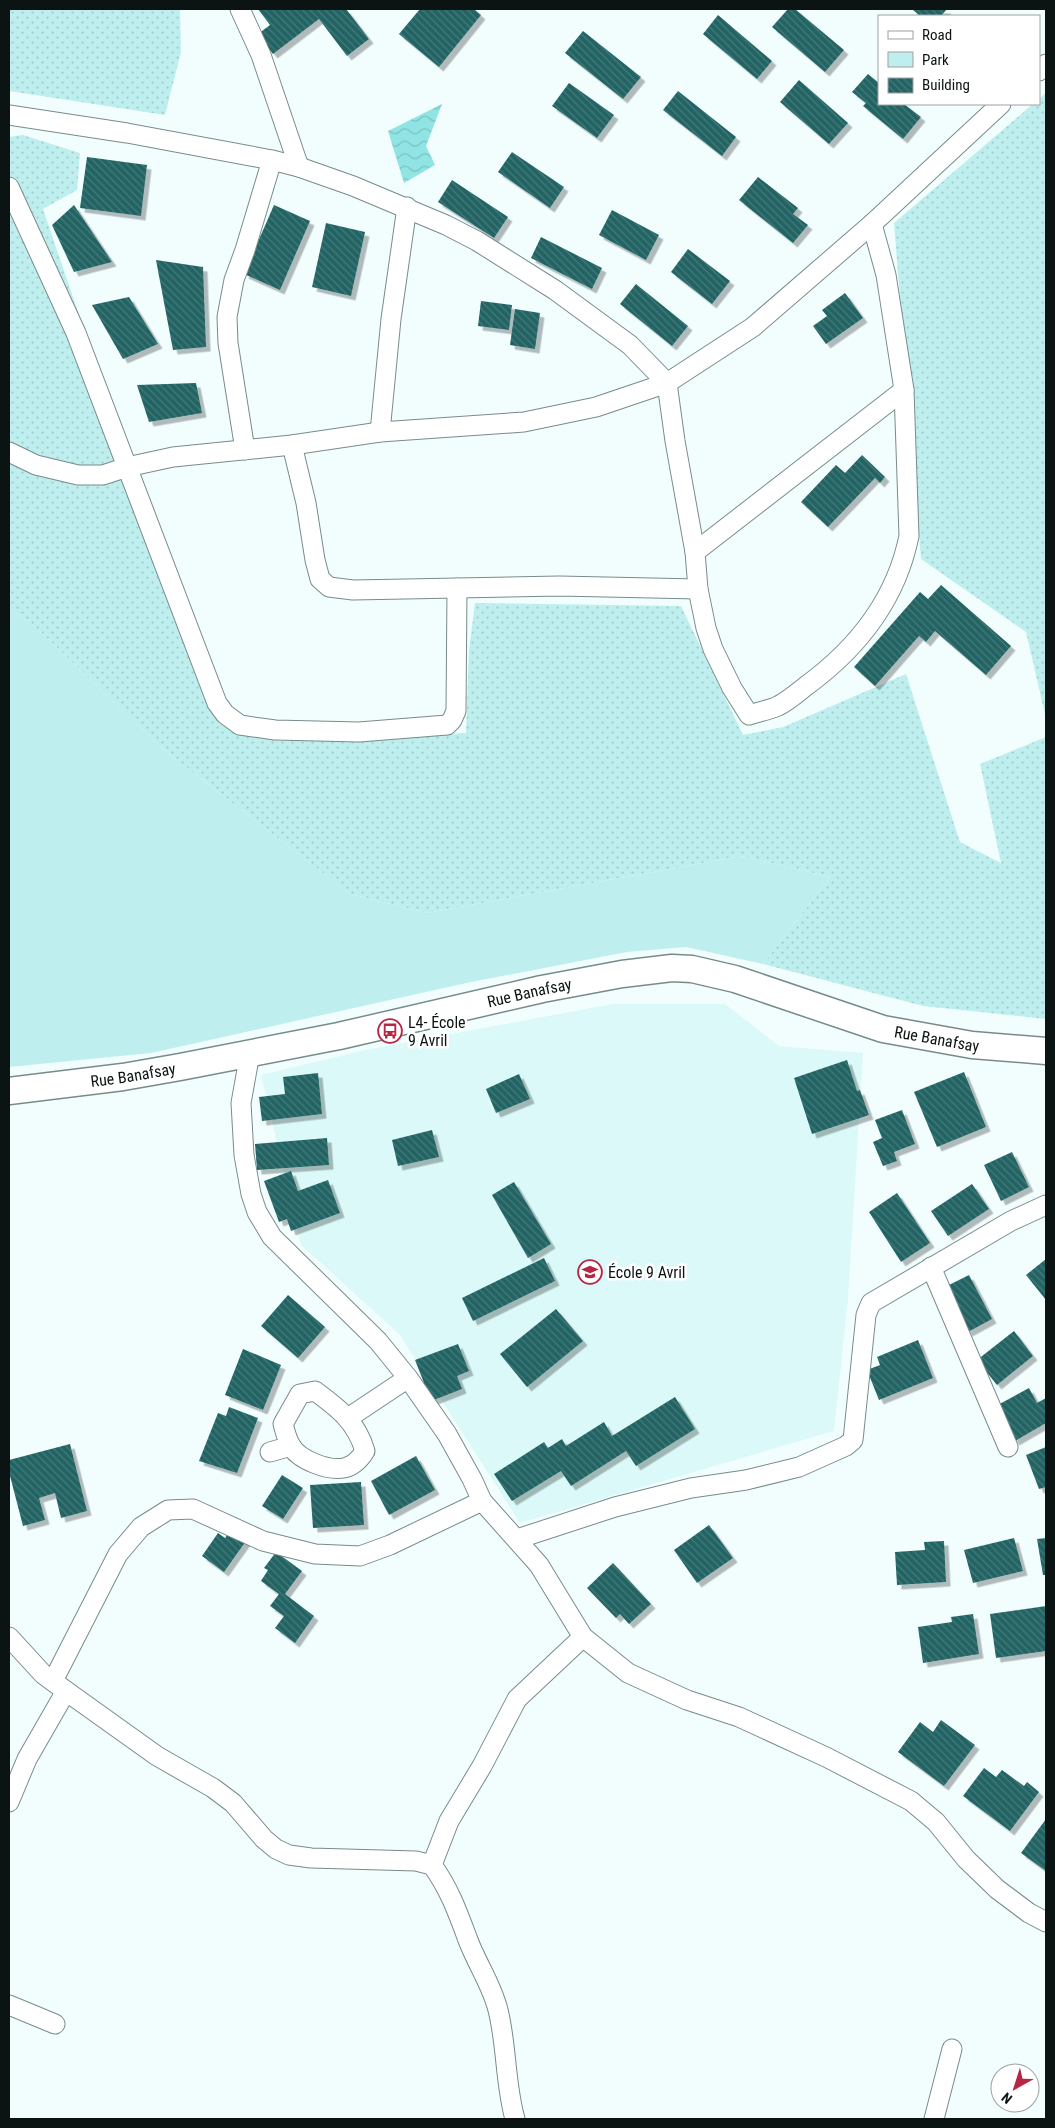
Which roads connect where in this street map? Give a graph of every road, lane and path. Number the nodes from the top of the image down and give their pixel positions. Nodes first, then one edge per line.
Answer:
1 (240, 9) edge
2 (1001, 105) edge
3 (9, 115) edge
4 (272, 160) junction
5 (299, 167) junction
6 (9, 187) edge
7 (407, 207) junction
8 (872, 224) junction
9 (667, 383) junction
10 (904, 390) junction
11 (380, 432) junction
12 (292, 445) junction
13 (245, 450) junction
14 (9, 452) edge
15 (127, 467) junction
16 (695, 552) junction
17 (457, 588) junction
18 (698, 588) junction
19 (1046, 1051) edge
20 (250, 1053) junction
21 (9, 1091) edge
22 (1046, 1205) edge
23 (931, 1267) junction
24 (408, 1378) junction
25 (348, 1418) junction
26 (290, 1446) junction
27 (1008, 1447) dead end
28 (270, 1452) dead end
29 (482, 1501) junction
30 (517, 1539) junction
31 (9, 1637) edge
32 (583, 1637) junction
33 (60, 1686) junction
34 (9, 1802) edge
35 (432, 1865) junction
36 (1046, 1922) edge
37 (9, 2005) edge
38 (55, 2024) dead end
39 (952, 2049) dead end
40 (515, 2119) edge
41 (934, 2119) edge

1 - 5 street
2 - 8 street
3 - 4 street
4 - 5 street
4 - 13 street
5 - 7 street
6 - 15 street
7 - 9 street
7 - 11 street
8 - 9 street
8 - 10 street
9 - 11 street
9 - 16 street
10 - 16 street
10 - 18 street
11 - 12 street
12 - 13 street
12 - 17 street
13 - 15 street
14 - 15 street
15 - 17 street
16 - 18 street
17 - 18 street
19 - 20 main road, Rue Banafsay
20 - 21 main road, Rue Banafsay
20 - 24 street
22 - 23 street
23 - 27 street
23 - 30 street
24 - 25 street
24 - 29 street
25 - 26 street
25 - 26 street
26 - 28 street
29 - 30 street
29 - 33 street
30 - 32 street
31 - 33 street
32 - 35 street
32 - 36 street
33 - 34 street
33 - 35 street
35 - 40 street
37 - 38 street
39 - 41 street

